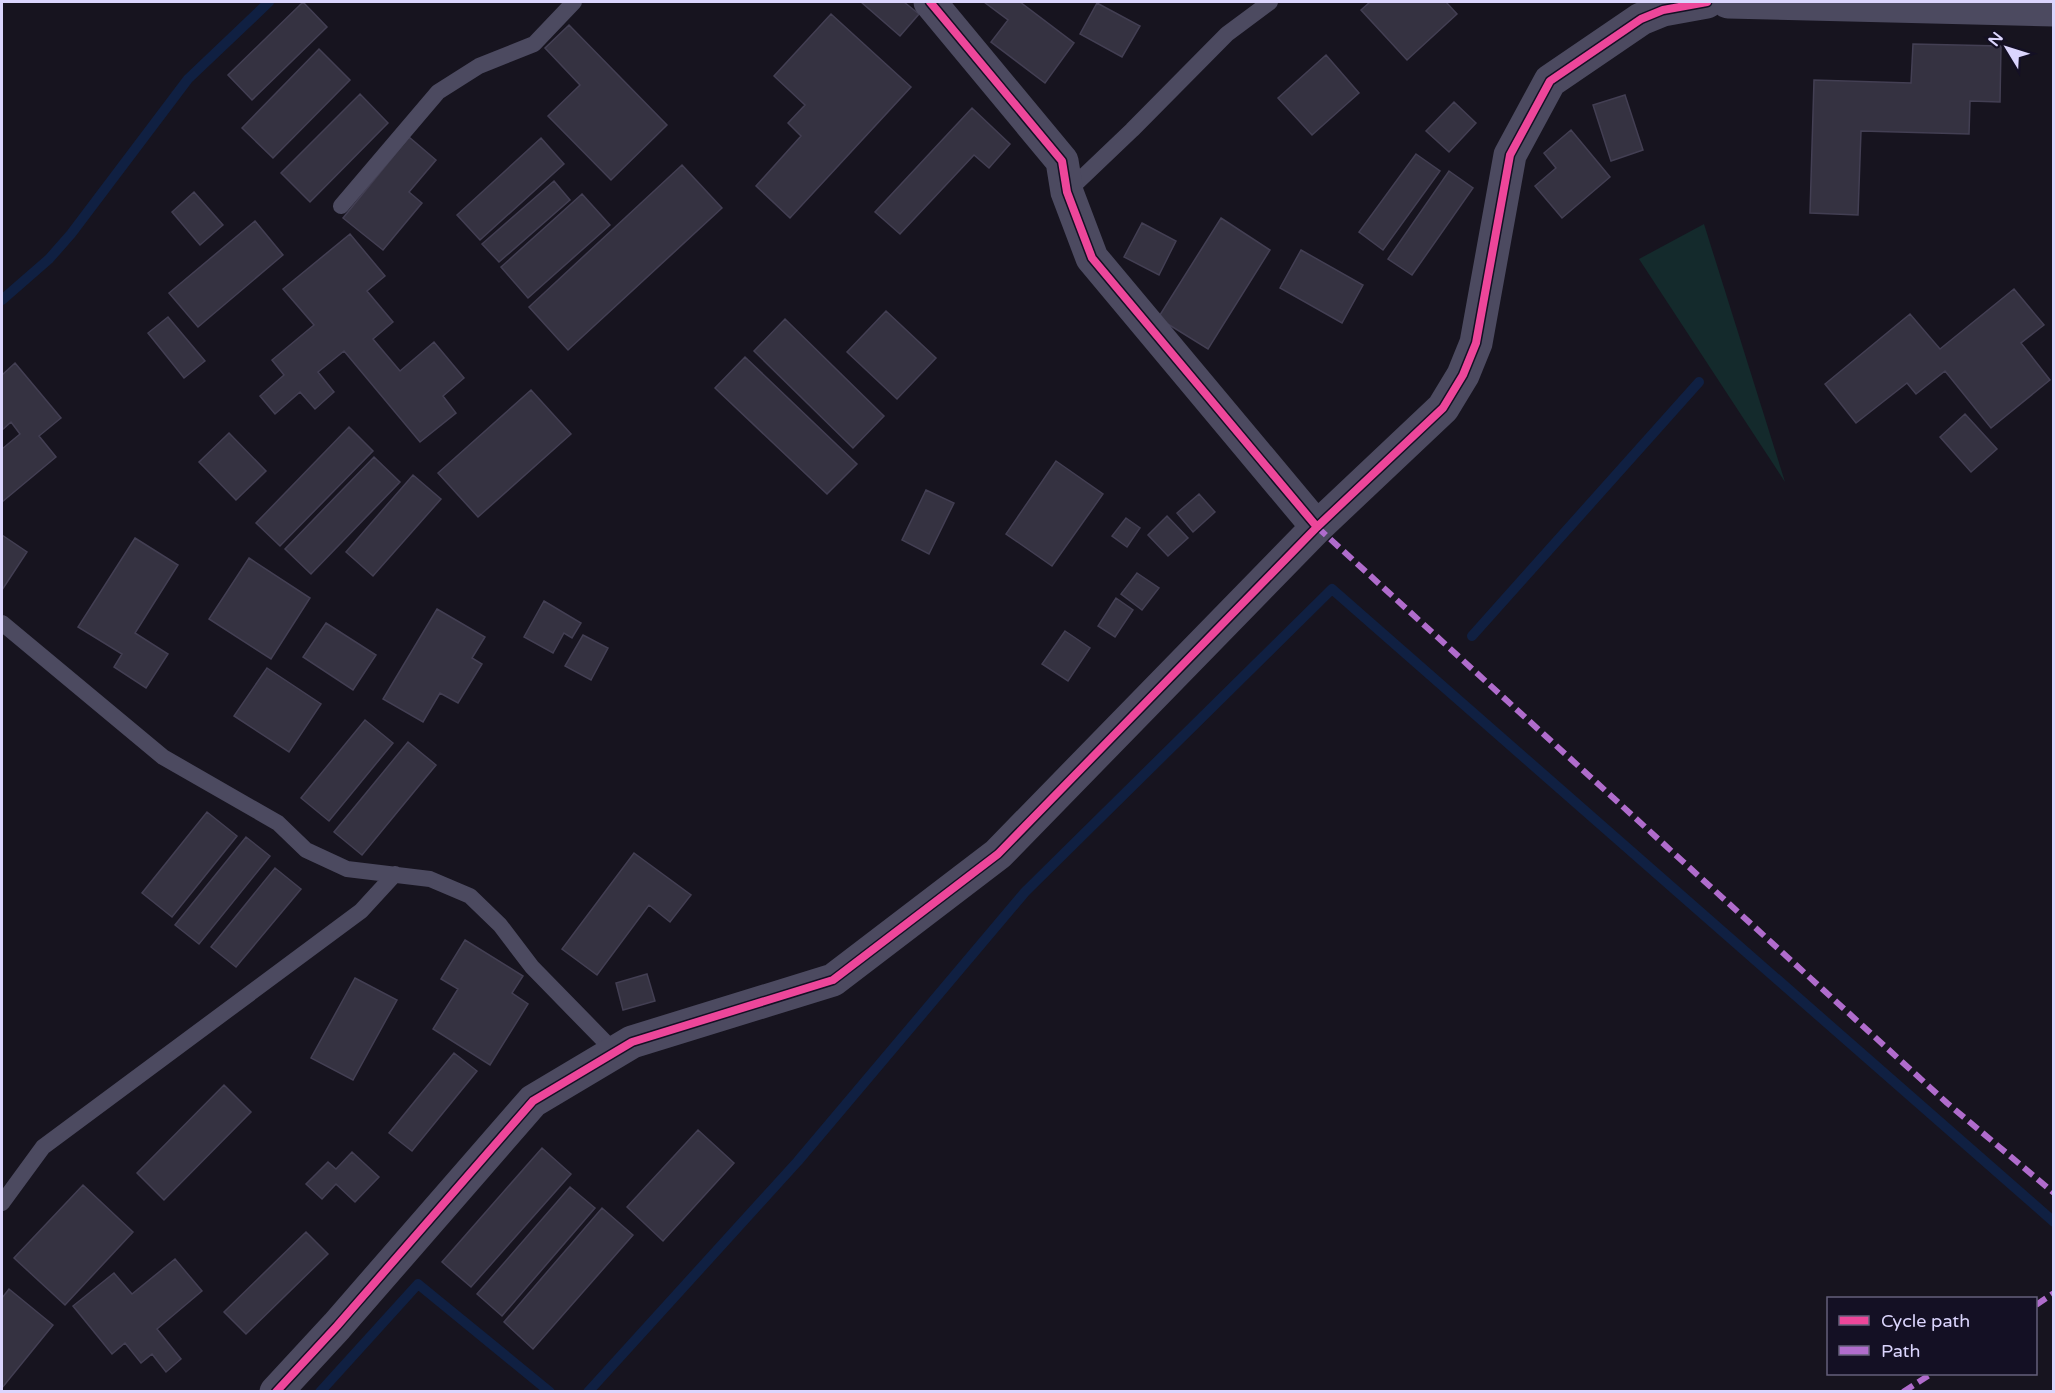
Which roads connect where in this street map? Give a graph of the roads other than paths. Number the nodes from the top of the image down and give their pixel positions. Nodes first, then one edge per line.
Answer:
1 (574, 2) edge
2 (930, 2) edge
3 (1270, 2) edge
4 (1707, 2) edge
5 (1728, 2) edge
6 (1660, 6) edge
7 (2054, 10) edge
8 (1067, 192) junction
9 (341, 206) dead end
10 (1317, 527) junction
11 (2, 623) edge
12 (395, 874) junction
13 (615, 1052) junction
14 (2, 1203) edge
15 (276, 1392) edge

1 - 9 lane
2 - 8 street
3 - 8 lane
4 - 6 street
5 - 7 street
6 - 10 street
8 - 10 street
10 - 13 street
11 - 12 lane
12 - 13 lane
12 - 14 lane
13 - 15 street

